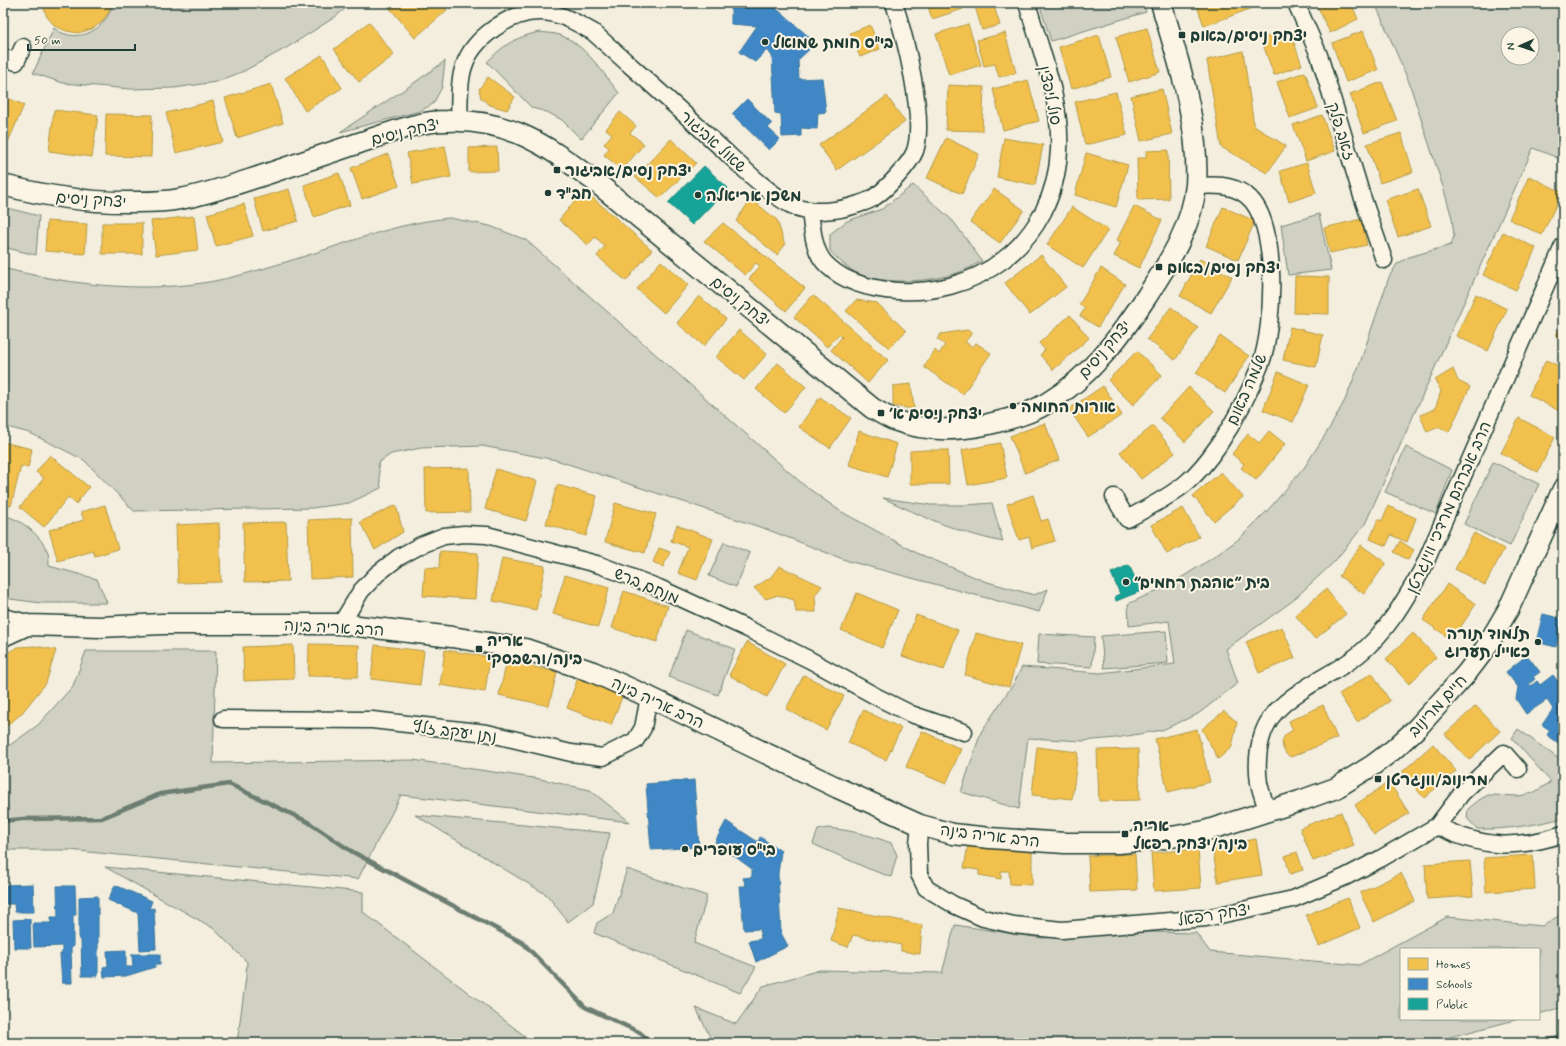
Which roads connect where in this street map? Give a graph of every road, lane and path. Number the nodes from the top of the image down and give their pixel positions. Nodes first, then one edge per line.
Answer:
1 (894, 3) edge
2 (1027, 3) edge
3 (1161, 3) edge
4 (1296, 3) edge
5 (532, 8) edge
6 (23, 47) dead end
7 (3, 57) edge
8 (458, 121) junction
9 (3, 185) edge
10 (1196, 186) junction
11 (810, 210) junction
12 (1563, 246) edge
13 (1384, 260) dead end
14 (1563, 489) edge
15 (1114, 497) dead end
16 (3, 619) edge
17 (27, 624) junction
18 (341, 624) junction
19 (3, 636) edge
20 (649, 697) junction
21 (223, 719) dead end
22 (964, 732) dead end
23 (1518, 769) dead end
24 (1268, 812) junction
25 (920, 825) junction
26 (1437, 826) junction
27 (1563, 834) edge

1 - 11 street, שאול אביגור
2 - 11 street, סול ליפצין
3 - 10 street, יצחק ניסים
4 - 13 street, זאב פלק
5 - 8 street, שאול אביגור
5 - 11 street, שאול אביגור
6 - 7 street
8 - 9 street, יצחק ניסים
8 - 10 street, יצחק ניסים
10 - 15 street, שלמה באום
12 - 24 street, הרב אברהם מרדכי ווינגרטן
14 - 24 street, חיים מרינוב
16 - 17 street, הרב אריה בינה
17 - 18 street, הרב אריה בינה
17 - 19 street, הרב אריה בינה
18 - 20 street, הרב אריה בינה
18 - 22 street, מנחם ברש
20 - 21 street, נתן יעקב זלץ
20 - 25 street, הרב אריה בינה
23 - 26 street, יצחק רפאל
24 - 25 street, הרב אריה בינה
25 - 26 street, יצחק רפאל
26 - 27 street

